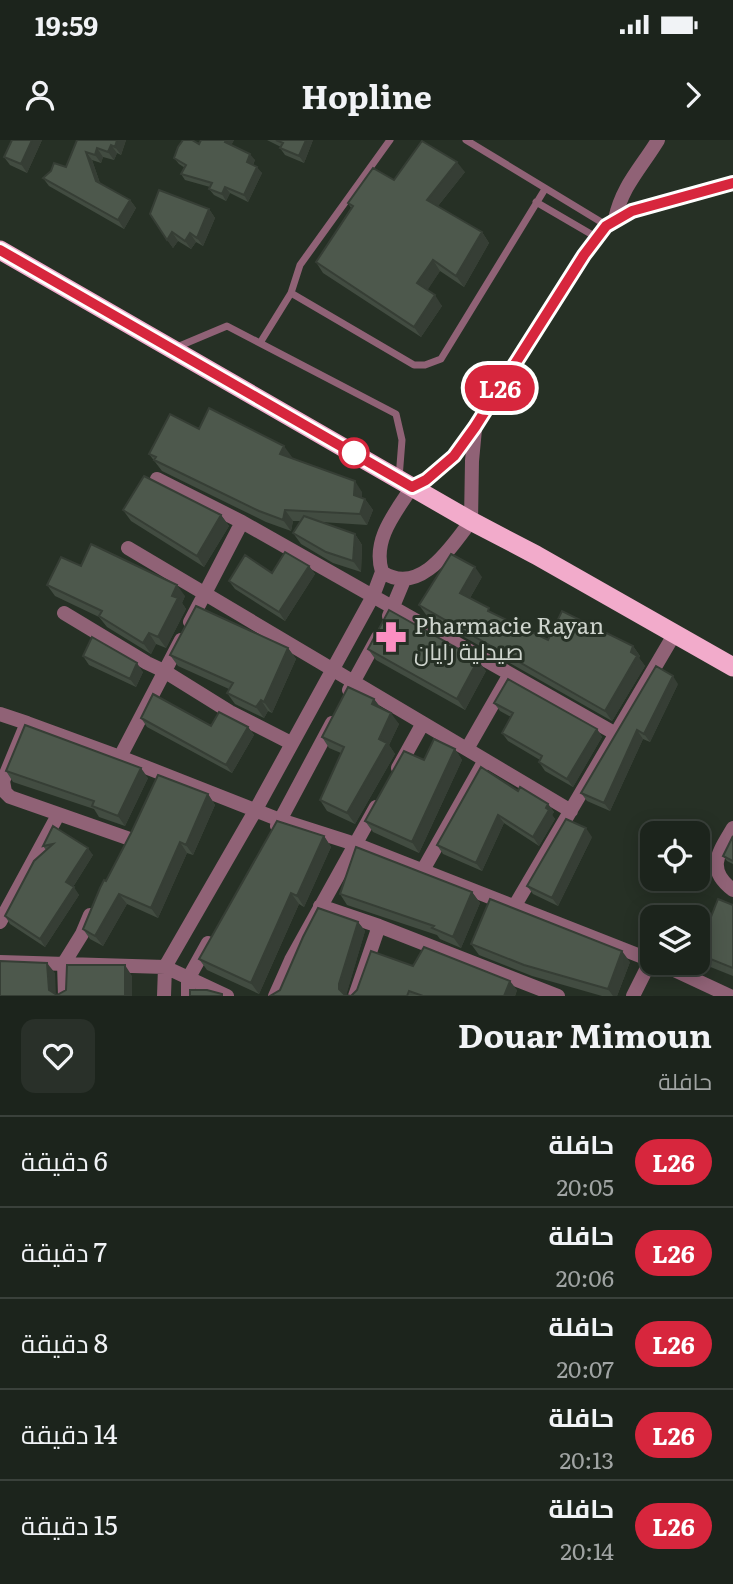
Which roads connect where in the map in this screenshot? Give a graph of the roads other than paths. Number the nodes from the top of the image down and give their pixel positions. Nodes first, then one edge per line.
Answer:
1 (390, 140) edge
2 (466, 140) edge
3 (659, 140) edge
4 (733, 183) edge
5 (545, 189) junction
6 (536, 202) junction
7 (611, 222) junction
8 (596, 237) junction
9 (0, 250) edge
10 (291, 293) junction
11 (260, 343) junction
12 (173, 349) junction
13 (475, 427) junction
14 (157, 479) edge
15 (405, 483) junction
16 (471, 521) junction
17 (242, 522) junction
18 (128, 548) dead end
19 (382, 572) junction
20 (404, 580) junction
21 (205, 594) junction
22 (373, 596) junction
23 (393, 608) junction
24 (64, 613) dead end
25 (675, 633) junction
26 (733, 667) edge
27 (332, 670) junction
28 (164, 671) junction
29 (510, 674) junction
30 (354, 682) junction
31 (0, 714) edge
32 (27, 723) junction
33 (424, 723) junction
34 (616, 734) junction
35 (292, 743) junction
36 (467, 749) junction
37 (120, 757) junction
38 (485, 760) junction
39 (256, 811) junction
40 (571, 811) junction
41 (58, 815) junction
42 (280, 820) junction
43 (733, 828) edge
44 (129, 839) edge
45 (267, 843) edge
46 (355, 844) junction
47 (423, 870) junction
48 (733, 890) edge
49 (94, 904) edge
50 (320, 906) junction
51 (514, 907) junction
52 (0, 922) edge
53 (379, 926) junction
54 (214, 933) edge
55 (640, 956) edge
56 (0, 962) edge
57 (64, 963) junction
58 (165, 967) junction
59 (646, 975) edge
60 (684, 975) edge
61 (188, 978) junction
62 (535, 992) edge
63 (65, 996) edge
64 (164, 996) edge
65 (188, 996) edge
66 (228, 996) edge
67 (275, 996) edge
68 (355, 996) edge
69 (558, 996) edge
70 (634, 996) edge
71 (730, 996) edge

1 - 10 lane
2 - 5 lane
3 - 7 street
4 - 7 street
5 - 6 lane
5 - 7 lane
6 - 8 lane
6 - 10 lane
7 - 8 street
8 - 13 street
9 - 12 highway
10 - 11 lane
11 - 12 lane
11 - 15 lane
12 - 15 highway
13 - 15 street
13 - 16 street
14 - 17 street
15 - 16 highway
15 - 19 street
16 - 20 street
16 - 25 highway
17 - 21 street
17 - 22 street
18 - 21 street
19 - 20 street
19 - 22 street
20 - 23 street
21 - 27 street
21 - 28 street
22 - 23 street
22 - 27 street
23 - 29 street
23 - 30 street
24 - 28 street
25 - 26 highway
25 - 34 street
27 - 30 street
27 - 35 street
28 - 35 street
28 - 37 street
29 - 34 street
29 - 36 street
30 - 33 street
30 - 42 street
31 - 32 street
32 - 37 street
32 - 41 street
33 - 36 street
33 - 46 street
34 - 40 street
35 - 39 street
36 - 38 street
37 - 39 street
38 - 40 street
38 - 47 street
39 - 42 street
39 - 58 street
40 - 51 street
41 - 44 street
41 - 52 street
42 - 45 street
42 - 46 street
43 - 48 street
46 - 47 street
46 - 50 street
47 - 51 street
49 - 57 street
50 - 53 street
50 - 67 street
51 - 55 street
53 - 62 street
53 - 68 street
54 - 61 street
56 - 57 street
57 - 58 street
57 - 63 street
58 - 61 street
58 - 64 street
59 - 70 street
60 - 71 street
61 - 65 street
61 - 66 street
62 - 69 street

